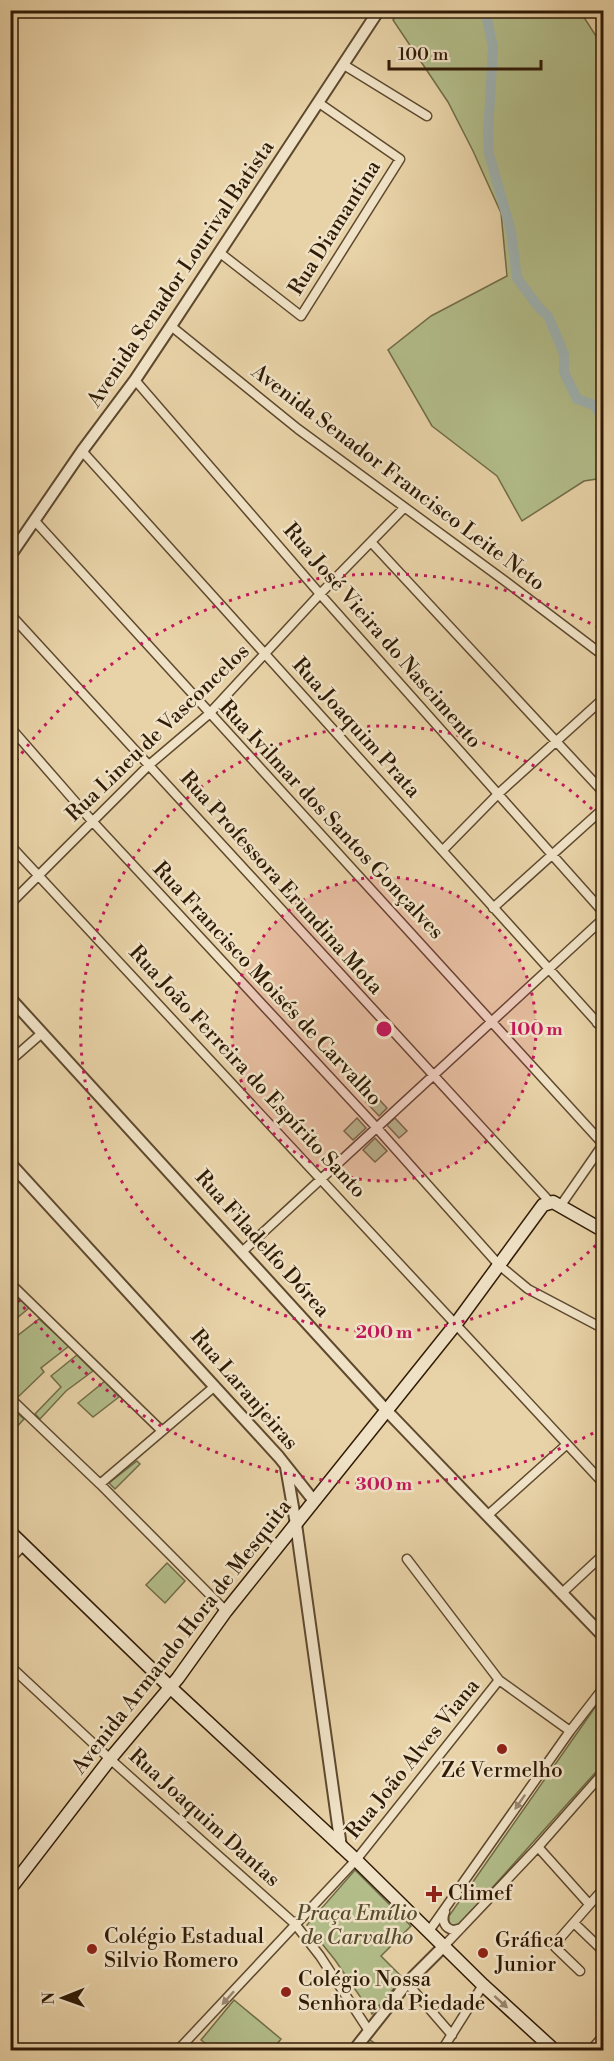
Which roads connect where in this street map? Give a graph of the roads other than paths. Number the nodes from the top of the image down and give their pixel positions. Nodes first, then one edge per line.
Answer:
1 (379, 10) edge
2 (344, 65) junction
3 (319, 103) junction
4 (427, 116) dead end
5 (224, 256) dead end
6 (171, 326) junction
7 (135, 380) junction
8 (82, 451) junction
9 (404, 508) junction
10 (34, 520) junction
11 (371, 542) junction
12 (10, 556) edge
13 (320, 594) junction
14 (10, 614) edge
15 (265, 655) junction
16 (603, 656) edge
17 (603, 698) edge
18 (209, 714) junction
19 (10, 727) edge
20 (556, 743) junction
21 (149, 765) junction
22 (498, 794) junction
23 (603, 794) edge
24 (603, 808) edge
25 (92, 821) junction
26 (10, 845) edge
27 (443, 850) junction
28 (552, 855) junction
29 (39, 875) junction
30 (10, 904) edge
31 (493, 908) junction
32 (603, 915) edge
33 (548, 970) junction
34 (10, 998) edge
35 (600, 1019) edge
36 (491, 1021) junction
37 (603, 1030) edge
38 (42, 1033) junction
39 (10, 1061) edge
40 (432, 1075) junction
41 (376, 1127) junction
42 (603, 1143) edge
43 (10, 1163) edge
44 (322, 1179) junction
45 (555, 1203) junction
46 (603, 1231) edge
47 (243, 1251) junction
48 (499, 1264) junction
49 (10, 1283) edge
50 (455, 1325) junction
51 (603, 1329) edge
52 (215, 1386) junction
53 (10, 1398) edge
54 (386, 1410) junction
55 (162, 1431) junction
56 (566, 1445) junction
57 (286, 1466) junction
58 (100, 1484) junction
59 (603, 1484) edge
60 (314, 1501) junction
61 (489, 1515) junction
62 (296, 1524) junction
63 (10, 1532) edge
64 (24, 1545) junction
65 (603, 1554) edge
66 (10, 1559) edge
67 (407, 1559) dead end
68 (562, 1593) junction
69 (226, 1611) junction
70 (603, 1637) edge
71 (10, 1666) edge
72 (499, 1680) junction
73 (603, 1687) edge
74 (171, 1688) junction
75 (570, 1731) junction
76 (110, 1759) junction
77 (603, 1772) edge
78 (341, 1847) junction
79 (538, 1847) junction
80 (356, 1860) junction
81 (603, 1888) edge
82 (10, 1889) edge
83 (589, 1904) junction
84 (446, 1909) junction
85 (295, 1923) junction
86 (574, 1923) junction
87 (465, 1925) junction
88 (429, 1931) junction
89 (444, 1946) junction
90 (600, 1947) dead end
91 (580, 1971) dead end
92 (407, 1983) junction
93 (483, 1985) junction
94 (369, 2031) junction
95 (452, 2035) junction
96 (603, 2035) edge
97 (178, 2050) edge
98 (354, 2050) edge
99 (442, 2050) edge
100 (554, 2050) edge
101 (591, 2050) edge

1 - 2 street, Avenida Senador Lourival Batista
2 - 3 street, Avenida Senador Lourival Batista
2 - 4 street
3 - 5 street, Rua Diamantina
3 - 6 street, Avenida Senador Lourival Batista
6 - 7 street, Avenida Senador Lourival Batista
6 - 9 street, Avenida Senador Francisco Leite Neto
7 - 8 street, Avenida Senador Lourival Batista
7 - 13 street, Rua José Vieira do Nascimento
8 - 10 street, Avenida Senador Lourival Batista
8 - 15 street, Rua Joaquim Prata
9 - 11 street, Rua Lineu de Vasconcelos
9 - 16 street, Avenida Senador Francisco Leite Neto
10 - 12 street, Avenida Senador Lourival Batista
10 - 18 street, Rua Ivilmar dos Santos Gonçalves
11 - 13 street, Rua Lineu de Vasconcelos
11 - 20 street
13 - 15 street, Rua Lineu de Vasconcelos
13 - 22 street, Rua José Vieira do Nascimento
14 - 21 street, Rua Professora Erundina Mota
15 - 18 street, Rua Lineu de Vasconcelos
15 - 27 street, Rua Joaquim Prata
17 - 20 street
18 - 21 street, Rua Lineu de Vasconcelos
18 - 36 street, Rua Ivilmar dos Santos Gonçalves
19 - 25 street, Rua Francisco Moisés de Carvalho
20 - 22 street
20 - 23 street
21 - 25 street, Rua Lineu de Vasconcelos
21 - 40 street, Rua Professora Erundina Mota
22 - 27 street
22 - 28 street, Rua José Vieira do Nascimento
24 - 28 street
25 - 29 street, Rua Lineu de Vasconcelos
25 - 41 street, Rua Francisco Moisés de Carvalho
26 - 29 street, Rua João Ferreira do Espírito Santo
27 - 31 street, Rua Joaquim Prata
28 - 31 street
28 - 32 street, Rua José Vieira do Nascimento
29 - 30 street, Rua Lineu de Vasconcelos
29 - 44 street, Rua João Ferreira do Espírito Santo
31 - 33 street, Rua Joaquim Prata
32 - 33 street
33 - 35 street, Rua Joaquim Prata
33 - 36 street
34 - 38 street, Rua Filadelfo Dórea
35 - 37 street, Rua Joaquim Prata
36 - 40 street
36 - 42 street, Rua Ivilmar dos Santos Gonçalves
38 - 39 street
38 - 47 street, Rua Filadelfo Dórea
40 - 41 street
40 - 45 street, Rua Professora Erundina Mota
41 - 44 street
41 - 48 street, Rua Francisco Moisés de Carvalho
42 - 45 street
43 - 52 street, Rua Laranjeiras
44 - 47 street
44 - 50 street, Rua João Ferreira do Espírito Santo
45 - 46 main road
45 - 48 main road, Avenida Armando Hora de Mesquita
47 - 54 street, Rua Filadelfo Dórea
48 - 50 main road, Avenida Armando Hora de Mesquita
48 - 51 street, Rua Francisco Moisés de Carvalho
49 - 55 street
50 - 54 main road, Avenida Armando Hora de Mesquita
50 - 56 street, Rua João Ferreira do Espírito Santo
52 - 55 street
52 - 57 street, Rua Laranjeiras
53 - 58 street
54 - 60 main road, Avenida Armando Hora de Mesquita
54 - 61 street, Rua Filadelfo Dórea
55 - 58 street
56 - 59 street, Rua João Ferreira do Espírito Santo
56 - 61 street
57 - 60 street
57 - 62 street, Rua Laranjeiras
58 - 69 street
60 - 62 main road, Avenida Armando Hora de Mesquita
61 - 68 street, Rua Filadelfo Dórea
62 - 69 main road, Avenida Armando Hora de Mesquita
62 - 78 street, Rua Laranjeiras
63 - 64 main road
64 - 66 street
64 - 74 main road
65 - 68 street
67 - 72 street
68 - 70 street, Rua Filadelfo Dórea
69 - 74 main road, Avenida Armando Hora de Mesquita
71 - 76 street, Rua Joaquim Dantas
72 - 75 street
72 - 80 street, Rua João Alves Viana
73 - 75 street
74 - 76 main road, Avenida Armando Hora de Mesquita
74 - 78 main road
75 -> 84 street
76 - 82 main road, Avenida Armando Hora de Mesquita
76 - 85 street, Rua Joaquim Dantas
77 - 79 street
78 - 80 main road
79 - 83 street
79 - 87 street
80 - 85 street, Rua João Alves Viana
80 - 88 main road
81 - 83 street
83 - 86 street
84 - 87 street
84 - 88 street
85 - 94 street, Rua Joaquim Dantas
85 -> 97 street, Rua João Alves Viana
86 - 90 street
86 - 91 street
87 - 89 street
88 - 89 main road
89 - 92 street
89 - 93 main road
92 - 94 street
92 - 95 street
93 - 95 street
93 -> 100 main road
94 - 98 street
95 - 99 street
96 - 101 street

